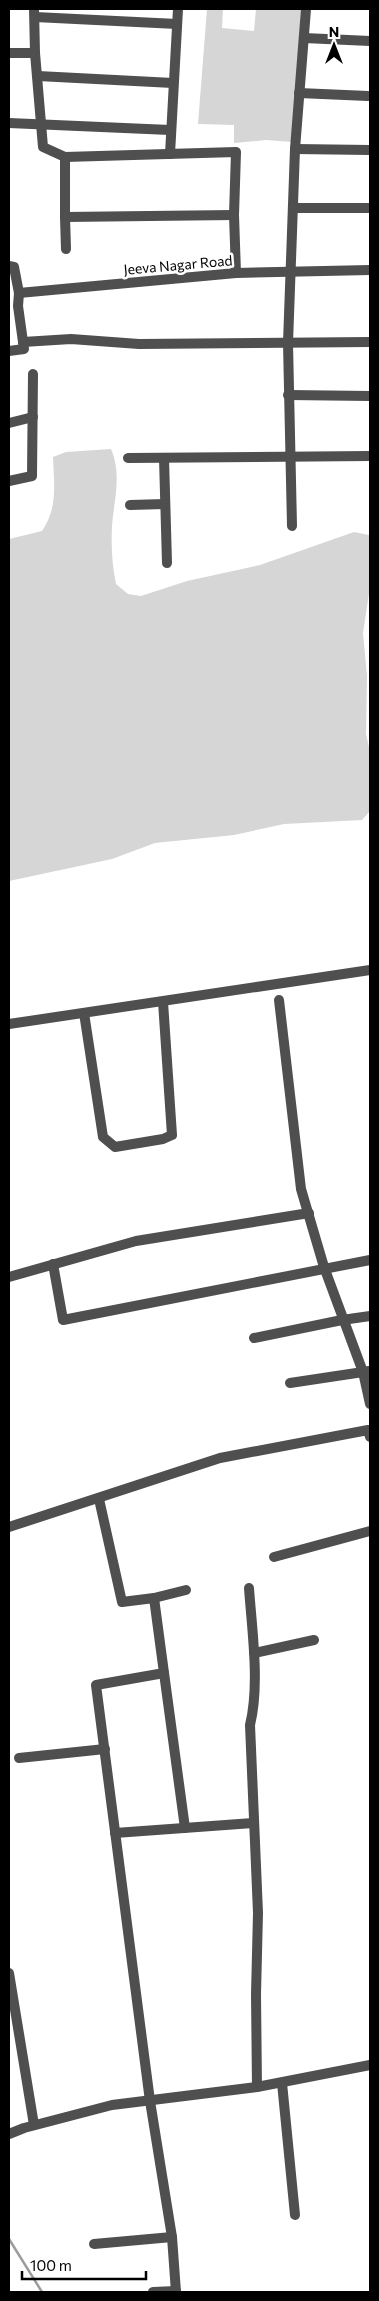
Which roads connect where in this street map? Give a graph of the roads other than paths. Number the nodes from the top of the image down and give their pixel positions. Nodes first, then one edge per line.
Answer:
1 (178, 9) edge
2 (306, 9) edge
3 (35, 13) edge
4 (177, 24) junction
5 (304, 38) junction
6 (370, 41) edge
7 (35, 53) junction
8 (9, 54) edge
9 (38, 76) junction
10 (173, 83) junction
11 (299, 93) junction
12 (368, 96) dead end
13 (9, 123) edge
14 (42, 124) junction
15 (170, 130) junction
16 (295, 148) junction
17 (370, 150) edge
18 (170, 154) junction
19 (65, 157) junction
20 (294, 208) junction
21 (370, 208) edge
22 (234, 215) junction
23 (65, 217) junction
24 (66, 249) dead end
25 (9, 266) edge
26 (370, 270) edge
27 (292, 273) junction
28 (236, 274) junction
29 (19, 293) junction
30 (13, 307) edge
31 (23, 342) junction
32 (370, 342) edge
33 (288, 343) junction
34 (9, 351) edge
35 (33, 374) dead end
36 (288, 395) junction
37 (370, 396) edge
38 (33, 417) junction
39 (9, 422) edge
40 (370, 456) edge
41 (289, 457) junction
42 (128, 458) dead end
43 (164, 458) junction
44 (9, 481) edge
45 (165, 504) junction
46 (130, 505) dead end
47 (292, 526) dead end
48 (167, 563) dead end
49 (370, 970) edge
50 (279, 1000) dead end
51 (163, 1002) junction
52 (84, 1013) junction
53 (9, 1024) edge
54 (309, 1213) junction
55 (370, 1260) edge
56 (52, 1264) junction
57 (324, 1267) junction
58 (9, 1277) edge
59 (370, 1316) edge
60 (342, 1320) junction
61 (254, 1338) dead end
62 (367, 1371) edge
63 (290, 1383) dead end
64 (370, 1404) edge
65 (370, 1430) edge
66 (99, 1499) junction
67 (9, 1527) edge
68 (370, 1531) edge
69 (274, 1557) dead end
70 (249, 1588) dead end
71 (186, 1590) dead end
72 (154, 1598) junction
73 (314, 1640) dead end
74 (254, 1653) junction
75 (164, 1673) junction
76 (105, 1748) junction
77 (19, 1758) dead end
78 (253, 1823) junction
79 (185, 1828) junction
80 (114, 1833) junction
81 (9, 1973) edge
82 (370, 2066) edge
83 (282, 2083) junction
84 (258, 2087) junction
85 (150, 2101) junction
86 (34, 2125) junction
87 (9, 2134) edge
88 (295, 2215) dead end
89 (172, 2238) junction
90 (94, 2244) dead end
91 (153, 2292) edge
92 (176, 2292) edge

1 - 4 street
2 - 5 street
3 - 4 street
3 - 7 street
4 - 10 street
5 - 6 street
5 - 11 street
7 - 8 street
7 - 9 street
9 - 10 street
9 - 14 street
10 - 15 street
11 - 12 street
11 - 16 street
13 - 14 street
14 - 15 street
14 - 19 street
15 - 18 street
16 - 17 street
16 - 20 street
18 - 19 street
18 - 22 street
19 - 23 street
20 - 21 street
20 - 27 street
22 - 23 street
22 - 28 street
23 - 24 street
25 - 29 street
26 - 27 street, Jeeva Nagar Road
27 - 28 street, Jeeva Nagar Road
27 - 33 street
28 - 29 street, Jeeva Nagar Road
29 - 30 street
30 - 31 street
31 - 33 street
31 - 34 street
32 - 33 street
33 - 36 street
35 - 38 street
36 - 37 street
36 - 41 street
38 - 39 street
38 - 44 street
40 - 41 street
41 - 43 street
41 - 47 street
42 - 43 street
43 - 45 street
45 - 46 street
45 - 48 street
49 - 51 street
50 - 54 street
51 - 52 street
51 - 52 street
52 - 53 street
54 - 56 street
54 - 57 street
55 - 57 street
56 - 57 street
56 - 58 street
57 - 60 street
59 - 60 street
60 - 61 street
60 - 62 street
62 - 63 street
62 - 64 street
65 - 66 street
66 - 67 street
66 - 72 street
68 - 69 street
70 - 74 street
71 - 72 street
72 - 75 street
73 - 74 street
74 - 78 street
75 - 76 street
75 - 79 street
76 - 77 street
76 - 80 street
78 - 79 street
78 - 84 street
79 - 80 street
80 - 85 street
81 - 86 street
82 - 83 street
83 - 84 street
83 - 88 street
84 - 85 street
85 - 86 street
85 - 89 street
86 - 87 street
89 - 90 street
89 - 92 street
91 - 92 street

